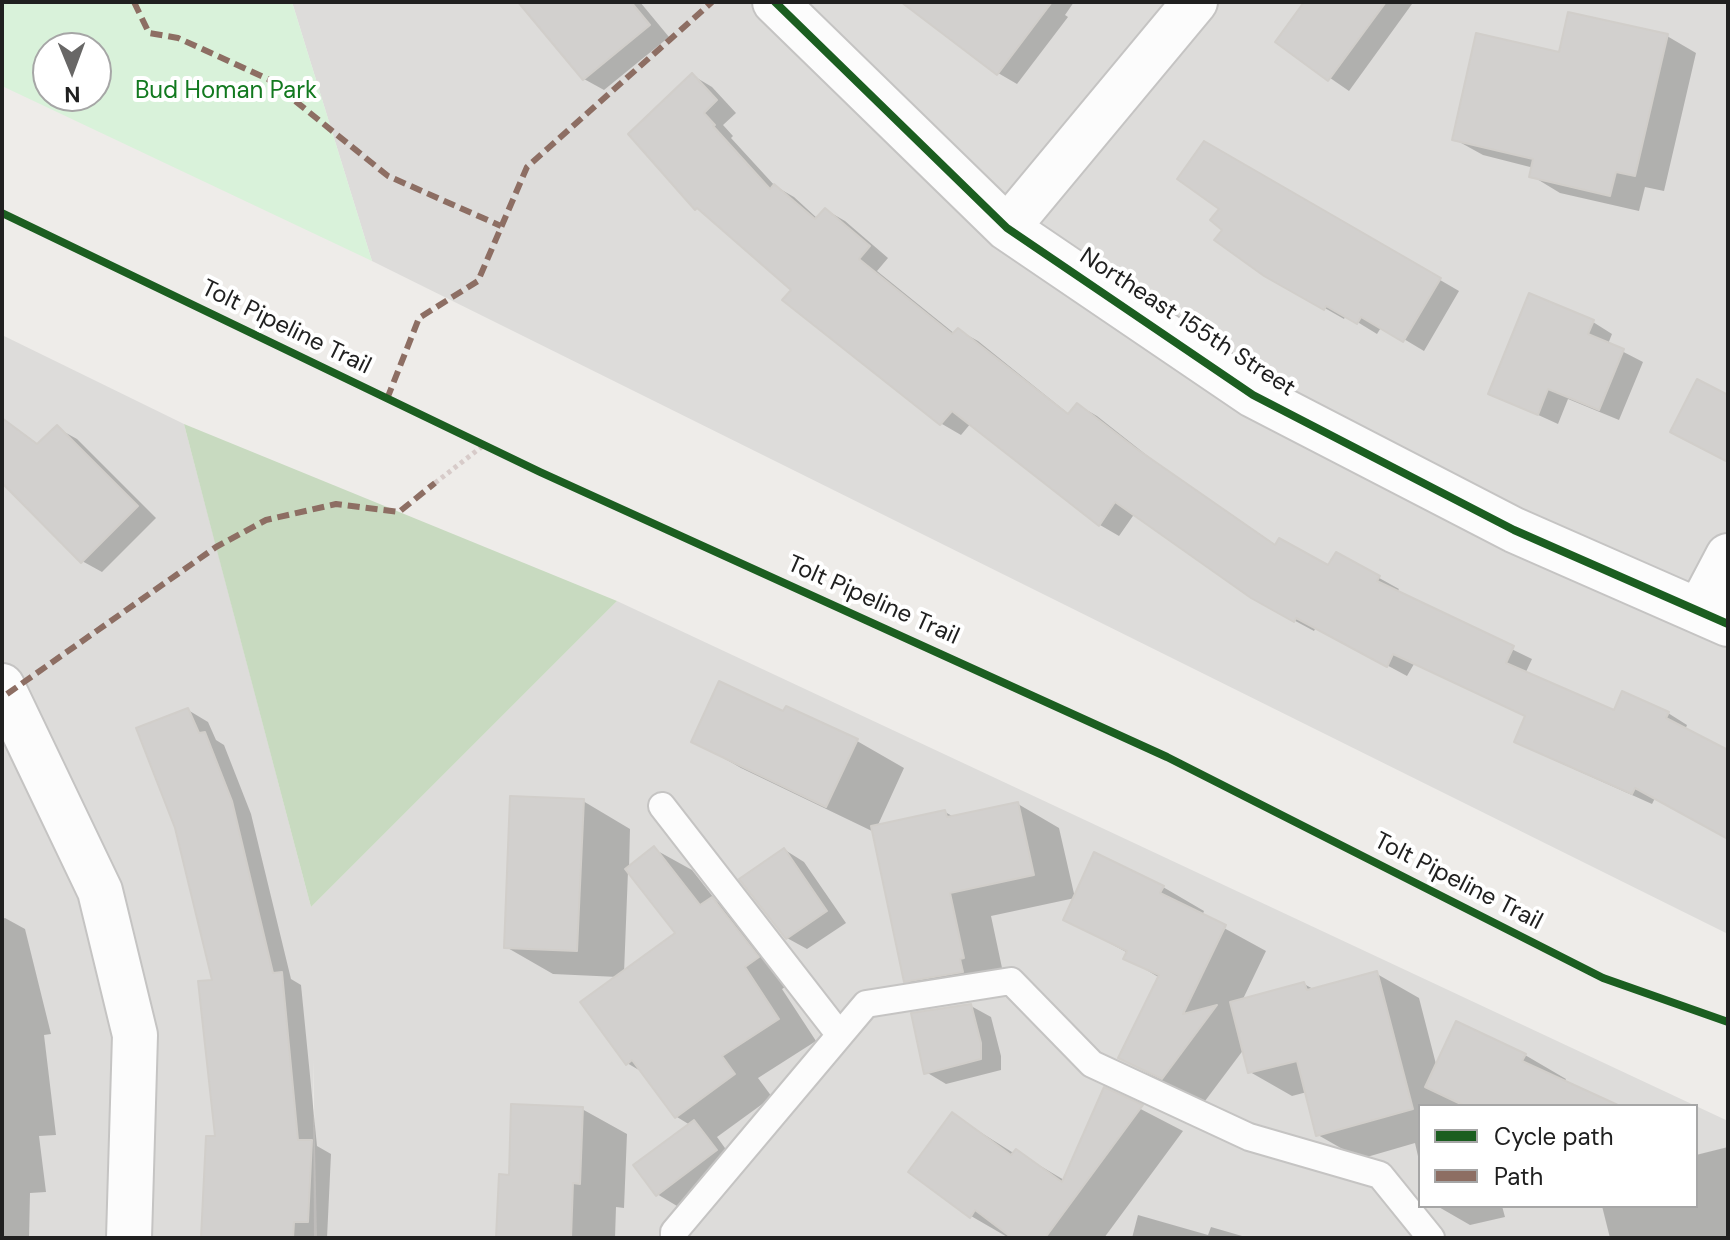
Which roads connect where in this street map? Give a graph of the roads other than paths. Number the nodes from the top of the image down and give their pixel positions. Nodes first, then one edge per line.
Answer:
1 (775, 2) edge
2 (1195, 2) edge
3 (1007, 228) junction
4 (1728, 556) edge
5 (1713, 618) edge
6 (5, 690) edge
7 (662, 806) dead end
8 (839, 1034) junction
9 (129, 1238) edge
10 (674, 1238) edge
11 (1431, 1238) edge

1 - 3 street, Northeast 155th Street
2 - 3 street
3 - 5 street, Northeast 155th Street
4 - 5 street
6 - 9 street
7 - 8 lane
8 - 10 lane
8 - 11 lane

